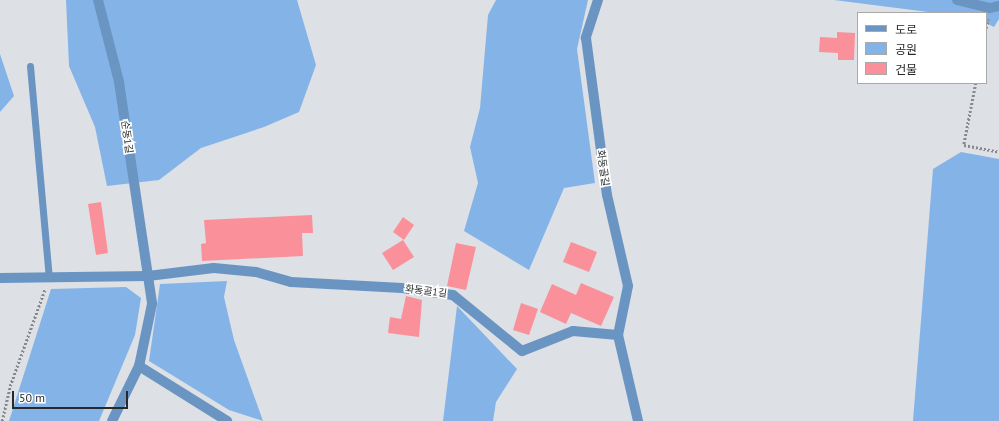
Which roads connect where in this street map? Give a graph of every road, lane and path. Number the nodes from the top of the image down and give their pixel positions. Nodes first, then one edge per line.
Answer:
1 (98, 0) edge
2 (598, 0) edge
3 (957, 0) edge
4 (999, 6) edge
5 (30, 66) dead end
6 (976, 84) edge
7 (999, 152) edge
8 (148, 276) junction
9 (49, 277) junction
10 (0, 278) edge
11 (618, 335) junction
12 (138, 366) junction
13 (2, 421) edge
14 (112, 421) edge
15 (227, 421) edge
16 (638, 421) edge

1 - 8 street, 순동1길
2 - 11 street, 화동골길
3 - 4 street
5 - 9 lane
6 - 7 path
8 - 9 street
8 - 11 street, 화동골1길
8 - 12 street, 순동1길
9 - 10 street
9 - 13 path
11 - 16 street
12 - 14 street, 순동1길
12 - 15 street

